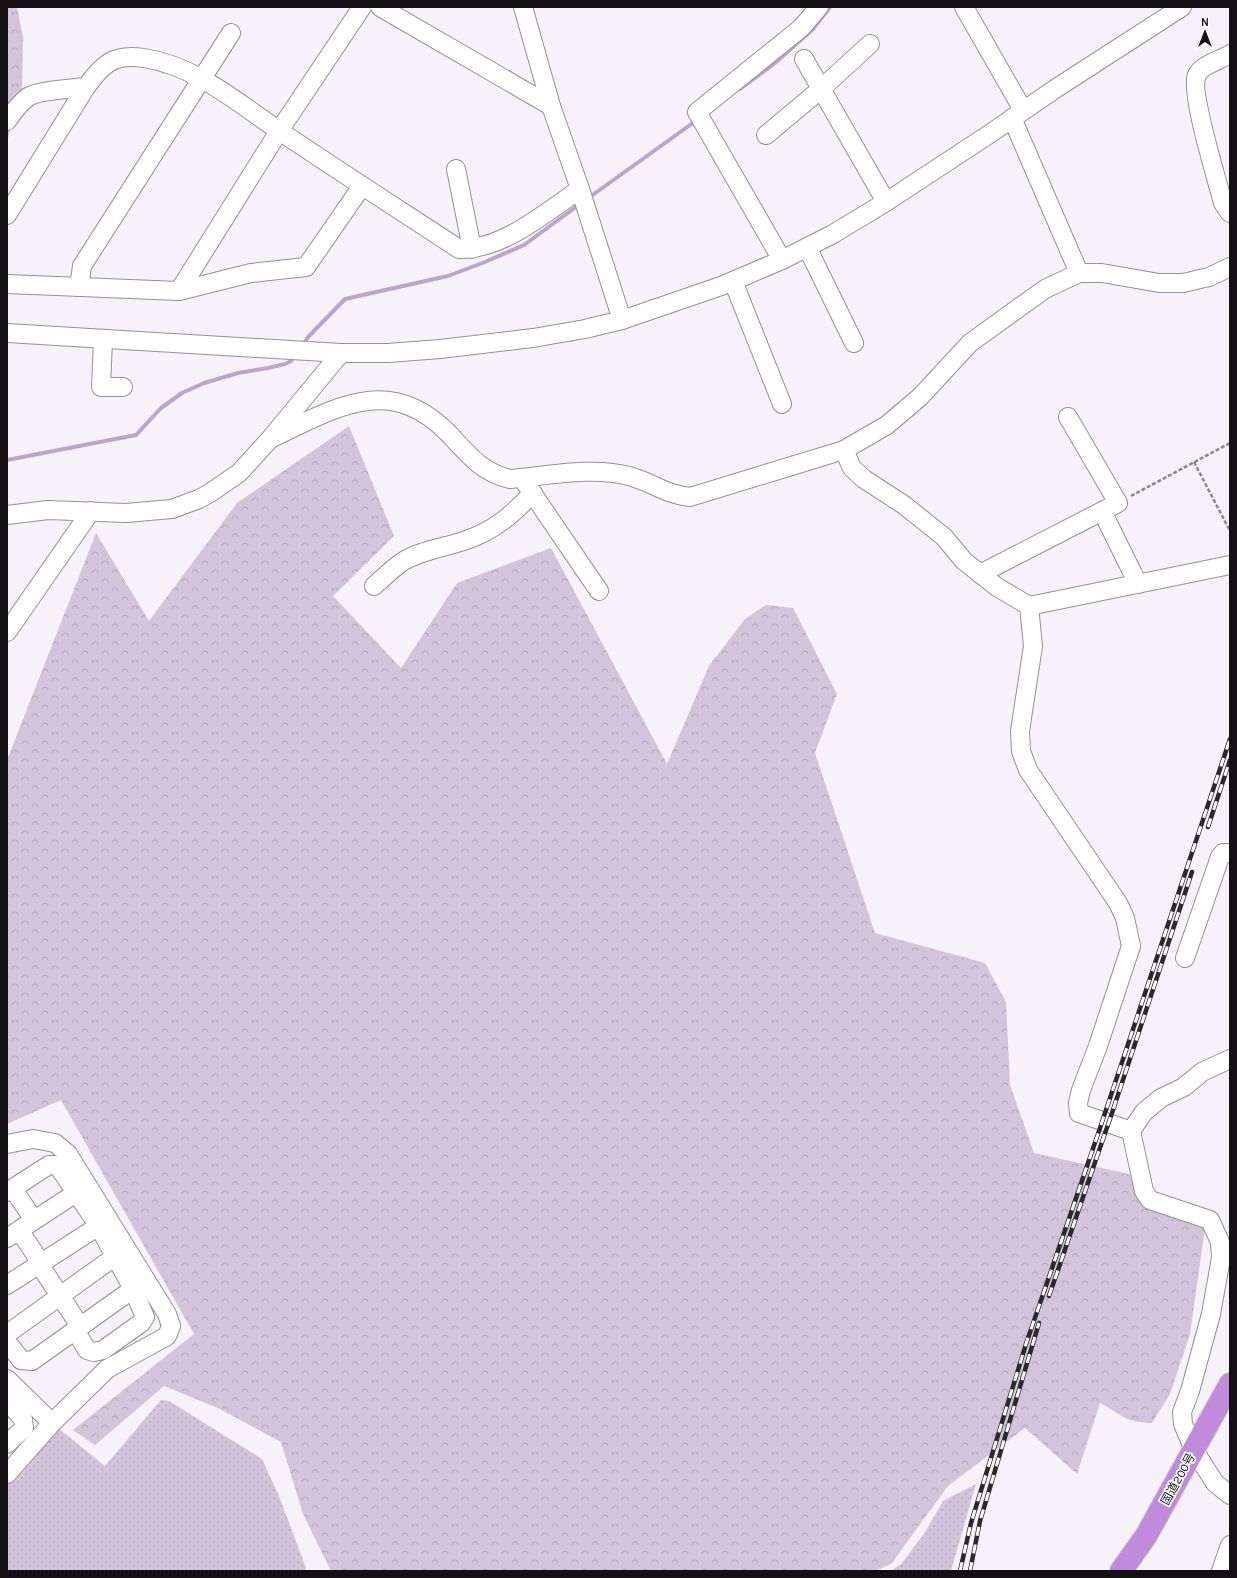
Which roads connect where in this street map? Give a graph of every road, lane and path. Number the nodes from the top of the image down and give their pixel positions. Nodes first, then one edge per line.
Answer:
1 (362, 7) edge
2 (380, 7) edge
3 (523, 7) edge
4 (819, 7) edge
5 (964, 7) edge
6 (1182, 7) edge
7 (231, 33) dead end
8 (870, 44) dead end
9 (1230, 54) edge
10 (804, 59) dead end
11 (203, 79) junction
12 (86, 87) junction
13 (821, 89) junction
14 (551, 106) junction
15 (1018, 114) junction
16 (7, 121) edge
17 (280, 131) junction
18 (766, 135) dead end
19 (456, 169) dead end
20 (362, 186) junction
21 (580, 189) junction
22 (886, 202) junction
23 (1230, 213) edge
24 (7, 215) edge
25 (807, 247) junction
26 (472, 249) junction
27 (782, 260) junction
28 (1230, 267) edge
29 (1079, 273) junction
30 (733, 280) junction
31 (7, 284) edge
32 (79, 287) junction
33 (179, 291) junction
34 (622, 320) junction
35 (7, 333) edge
36 (103, 340) junction
37 (854, 342) dead end
38 (341, 353) junction
39 (122, 387) dead end
40 (782, 404) dead end
41 (1068, 417) dead end
42 (270, 438) junction
43 (1230, 443) edge
44 (844, 450) junction
45 (1194, 462) junction
46 (523, 478) junction
47 (533, 493) junction
48 (1118, 503) junction
49 (91, 511) junction
50 (1102, 511) junction
51 (7, 515) edge
52 (1230, 531) edge
53 (1230, 565) edge
54 (980, 574) junction
55 (1138, 584) junction
56 (374, 586) dead end
57 (599, 591) dead end
58 (1029, 606) junction
59 (7, 632) edge
60 (1230, 853) edge
61 (1185, 958) dead end
62 (1230, 1059) edge
63 (1131, 1131) junction
64 (7, 1144) edge
65 (10, 1190) edge
66 (76, 1193) junction
67 (34, 1220) junction
68 (104, 1223) junction
69 (13, 1234) edge
70 (121, 1252) junction
71 (40, 1263) junction
72 (7, 1285) edge
73 (133, 1289) junction
74 (60, 1297) junction
75 (77, 1328) junction
76 (7, 1334) edge
77 (7, 1342) edge
78 (1230, 1384) edge
79 (9, 1390) edge
80 (52, 1423) junction
81 (7, 1444) edge
82 (1194, 1450) junction
83 (7, 1474) edge
84 (1230, 1495) edge
85 (1230, 1546) edge
86 (1121, 1571) edge
87 (1221, 1571) edge

1 - 17 street
2 - 14 street
3 - 14 street
4 - 27 street
5 - 15 street
6 - 15 street
7 - 11 street
8 - 13 street
9 - 23 street
10 - 13 street
11 - 12 street
11 - 17 street
11 - 32 street
12 - 16 street
12 - 24 street
13 - 18 street
13 - 22 street
14 - 21 street
15 - 22 street
15 - 29 street
17 - 20 street
17 - 33 street
19 - 26 street
20 - 26 street
20 - 33 street
21 - 26 street
21 - 34 street
22 - 25 street
25 - 27 street
25 - 37 street
27 - 30 street
28 - 29 street
29 - 44 street
30 - 34 street
30 - 40 street
31 - 32 street
32 - 33 street
34 - 38 street
35 - 36 street
36 - 38 street
36 - 39 street
38 - 42 street
41 - 48 street
42 - 46 street
42 - 49 street
43 - 45 path
44 - 46 street
44 - 54 street
45 - 48 path
45 - 52 path
46 - 47 street
47 - 56 street
47 - 57 street
48 - 50 street
49 - 51 street
49 - 59 street
50 - 54 street
50 - 55 street
53 - 55 street
54 - 58 street
55 - 58 street
58 - 63 street
60 - 61 street
62 - 63 street
63 - 82 street
64 - 68 street
65 - 66 street
65 - 67 street
66 - 67 street
66 - 68 street
67 - 69 street
68 - 70 street
68 - 71 street
69 - 71 street
70 - 73 street
70 - 74 street
70 - 80 street
71 - 72 street
71 - 74 street
73 - 75 street
73 - 75 street
74 - 75 street
74 - 76 street
75 - 77 street
78 - 82 highway, 国道200号
79 - 80 street
79 - 81 street
80 - 83 street
82 - 84 street
82 - 86 highway, 国道200号
85 - 87 street

